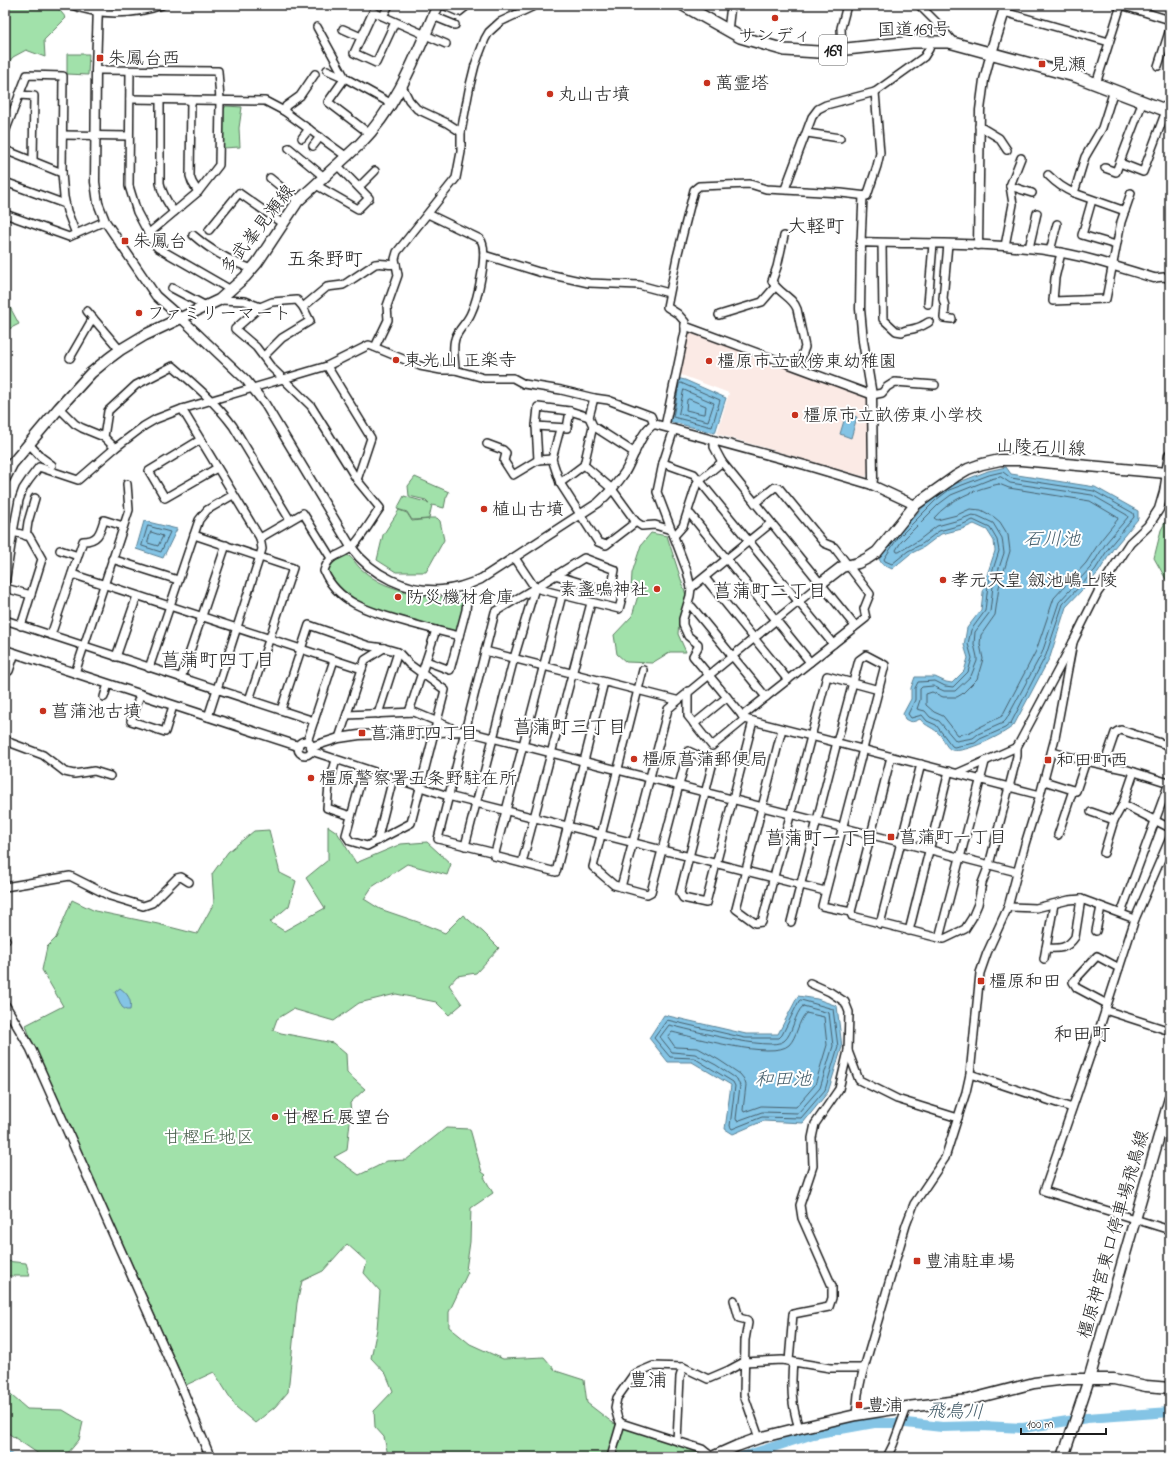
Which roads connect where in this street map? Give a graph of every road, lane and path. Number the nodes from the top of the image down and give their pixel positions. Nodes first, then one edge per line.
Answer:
1 (72, 5) edge
2 (162, 5) edge
3 (389, 5) edge
4 (438, 5) edge
5 (443, 5) edge
6 (468, 5) edge
7 (536, 5) edge
8 (683, 5) edge
9 (731, 5) edge
10 (847, 5) edge
11 (919, 5) edge
12 (1121, 5) edge
13 (98, 8) edge
14 (141, 8) edge
15 (1005, 8) edge
16 (383, 16) junction
17 (433, 16) junction
18 (1170, 20) edge
19 (395, 22) junction
20 (455, 25) dead end
21 (316, 27) dead end
22 (343, 29) dead end
23 (1170, 29) edge
24 (728, 31) junction
25 (425, 35) junction
26 (361, 37) junction
27 (930, 41) junction
28 (1109, 42) junction
29 (954, 43) junction
30 (446, 44) dead end
31 (842, 50) junction
32 (992, 53) junction
33 (1158, 66) dead end
34 (96, 70) junction
35 (327, 70) dead end
36 (130, 71) junction
37 (315, 74) dead end
38 (345, 78) junction
39 (1096, 84) junction
40 (402, 86) junction
41 (1114, 90) junction
42 (875, 92) junction
43 (19, 94) junction
44 (130, 99) junction
45 (160, 100) junction
46 (191, 100) junction
47 (220, 100) junction
48 (1143, 101) junction
49 (392, 104) junction
50 (284, 111) junction
51 (1168, 112) edge
52 (979, 126) junction
53 (309, 129) junction
54 (5, 132) edge
55 (461, 132) junction
56 (807, 133) junction
57 (370, 134) junction
58 (63, 135) junction
59 (96, 135) junction
60 (129, 136) junction
61 (320, 137) junction
62 (302, 138) dead end
63 (840, 138) dead end
64 (313, 146) dead end
65 (289, 148) dead end
66 (5, 150) edge
67 (1007, 150) dead end
68 (347, 157) junction
69 (1021, 158) dead end
70 (33, 161) junction
71 (1120, 163) junction
72 (337, 165) junction
73 (1105, 168) dead end
74 (375, 171) dead end
75 (62, 173) junction
76 (1048, 175) dead end
77 (324, 177) junction
78 (270, 178) dead end
79 (5, 182) edge
80 (316, 185) junction
81 (1010, 186) junction
82 (359, 187) junction
83 (785, 190) junction
84 (198, 192) junction
85 (1032, 193) dead end
86 (1074, 193) junction
87 (1131, 193) dead end
88 (863, 196) junction
89 (1092, 200) junction
90 (298, 201) junction
91 (64, 204) junction
92 (1125, 210) junction
93 (174, 212) junction
94 (1037, 213) dead end
95 (5, 214) edge
96 (428, 214) junction
97 (105, 221) junction
98 (283, 224) junction
99 (1057, 224) dead end
100 (209, 230) dead end
101 (76, 234) junction
102 (148, 234) junction
103 (193, 235) dead end
104 (784, 236) dead end
105 (861, 242) junction
106 (882, 243) junction
107 (933, 244) junction
108 (948, 244) junction
109 (978, 245) junction
110 (1116, 245) junction
111 (1005, 246) junction
112 (1029, 248) junction
113 (1050, 250) junction
114 (1061, 252) junction
115 (484, 255) junction
116 (396, 264) junction
117 (1112, 266) junction
118 (252, 269) junction
119 (1154, 278) joint
120 (1170, 279) edge
121 (775, 287) junction
122 (172, 288) dead end
123 (232, 290) junction
124 (669, 294) junction
125 (219, 300) junction
126 (928, 304) dead end
127 (206, 306) junction
128 (260, 307) junction
129 (303, 307) junction
130 (87, 311) dead end
131 (719, 315) dead end
132 (93, 318) junction
133 (181, 318) junction
134 (952, 319) dead end
135 (929, 322) dead end
136 (685, 326) junction
137 (375, 347) junction
138 (120, 350) junction
139 (264, 356) junction
140 (70, 358) dead end
141 (327, 366) junction
142 (798, 367) junction
143 (455, 370) junction
144 (283, 379) junction
145 (935, 385) dead end
146 (253, 388) junction
147 (872, 395) junction
148 (594, 398) junction
149 (212, 401) junction
150 (59, 408) junction
151 (182, 409) junction
152 (570, 411) junction
153 (589, 417) junction
154 (654, 424) junction
155 (536, 426) junction
156 (593, 426) junction
157 (665, 426) junction
158 (560, 429) junction
159 (674, 429) junction
160 (104, 436) junction
161 (200, 440) junction
162 (714, 440) junction
163 (29, 444) junction
164 (487, 444) dead end
165 (115, 448) junction
166 (635, 453) junction
167 (1170, 457) edge
168 (552, 459) junction
169 (538, 460) junction
170 (722, 462) junction
171 (663, 463) junction
172 (52, 465) dead end
173 (584, 465) junction
174 (217, 468) junction
175 (1167, 473) junction
176 (5, 478) edge
177 (356, 480) junction
178 (700, 480) junction
179 (560, 483) junction
180 (127, 484) dead end
181 (872, 485) junction
182 (612, 490) junction
183 (1167, 493) edge
184 (233, 495) junction
185 (35, 498) dead end
186 (755, 504) junction
187 (915, 505) junction
188 (688, 513) junction
189 (582, 515) junction
190 (290, 520) junction
191 (636, 522) junction
192 (771, 523) junction
193 (123, 526) junction
194 (13, 532) junction
195 (673, 533) junction
196 (194, 534) junction
197 (26, 536) junction
198 (260, 538) junction
199 (750, 541) junction
200 (226, 545) junction
201 (351, 547) junction
202 (60, 550) dead end
203 (78, 556) junction
204 (260, 556) junction
205 (331, 558) junction
206 (515, 558) junction
207 (112, 559) junction
208 (727, 559) junction
209 (847, 565) junction
210 (72, 574) junction
211 (555, 575) junction
212 (705, 578) junction
213 (178, 580) junction
214 (5, 584) edge
215 (820, 584) junction
216 (104, 585) junction
217 (465, 586) junction
218 (5, 588) edge
219 (535, 588) junction
220 (691, 588) junction
221 (1099, 590) joint
222 (624, 594) dead end
223 (31, 595) junction
224 (562, 595) junction
225 (137, 596) junction
226 (799, 601) junction
227 (592, 603) junction
228 (688, 605) junction
229 (169, 606) junction
230 (202, 616) junction
231 (5, 620) edge
232 (777, 620) junction
233 (22, 626) junction
234 (855, 626) junction
235 (237, 628) junction
236 (436, 630) junction
237 (51, 635) junction
238 (459, 636) junction
239 (270, 638) junction
240 (753, 638) junction
241 (1073, 642) junction
242 (833, 644) junction
243 (84, 646) junction
244 (384, 648) junction
245 (301, 649) junction
246 (5, 650) edge
247 (398, 652) junction
248 (485, 652) junction
249 (15, 653) junction
250 (732, 655) junction
251 (116, 657) junction
252 (514, 658) junction
253 (334, 660) junction
254 (426, 661) junction
255 (810, 662) junction
256 (543, 666) junction
257 (149, 668) junction
258 (362, 669) junction
259 (643, 670) dead end
260 (9, 671) dead end
261 (74, 673) junction
262 (422, 674) junction
263 (573, 674) junction
264 (708, 674) junction
265 (181, 678) junction
266 (788, 680) junction
267 (604, 682) junction
268 (852, 683) junction
269 (108, 684) junction
270 (216, 690) junction
271 (879, 690) junction
272 (638, 691) junction
273 (688, 691) junction
274 (140, 695) junction
275 (104, 697) dead end
276 (727, 697) junction
277 (766, 697) junction
278 (249, 700) junction
279 (676, 700) junction
280 (173, 706) junction
281 (281, 710) junction
282 (409, 712) junction
283 (378, 714) junction
284 (347, 715) junction
285 (208, 717) junction
286 (744, 718) junction
287 (314, 721) junction
288 (437, 721) junction
289 (753, 722) junction
290 (694, 724) junction
291 (782, 729) junction
292 (454, 731) junction
293 (465, 731) junction
294 (435, 732) junction
295 (811, 736) junction
296 (339, 738) junction
297 (494, 738) junction
298 (5, 739) edge
299 (837, 742) junction
300 (523, 745) junction
301 (298, 746) junction
302 (1170, 746) edge
303 (310, 747) junction
304 (1017, 747) junction
305 (863, 749) junction
306 (551, 752) junction
307 (1052, 752) junction
308 (891, 756) junction
309 (336, 760) junction
310 (584, 761) junction
311 (1086, 761) junction
312 (985, 762) junction
313 (921, 764) junction
314 (1104, 765) junction
315 (364, 769) junction
316 (617, 769) junction
317 (949, 771) junction
318 (1134, 772) junction
319 (958, 774) junction
320 (110, 776) dead end
321 (393, 778) junction
322 (650, 778) junction
323 (980, 779) junction
324 (1044, 781) junction
325 (1169, 781) edge
326 (679, 785) junction
327 (1009, 786) junction
328 (421, 787) junction
329 (1073, 790) junction
330 (706, 792) junction
331 (1040, 795) junction
332 (448, 796) junction
333 (733, 800) junction
334 (477, 803) junction
335 (1123, 804) junction
336 (762, 807) junction
337 (506, 810) junction
338 (1091, 812) dead end
339 (791, 814) junction
340 (351, 816) junction
341 (535, 817) junction
342 (1114, 820) junction
343 (817, 821) junction
344 (1155, 821) junction
345 (568, 825) junction
346 (842, 828) junction
347 (1170, 828) edge
348 (600, 834) junction
349 (871, 835) junction
350 (1058, 835) dead end
351 (1170, 838) edge
352 (377, 841) junction
353 (633, 842) junction
354 (900, 842) junction
355 (465, 846) junction
356 (662, 849) junction
357 (930, 850) junction
358 (495, 853) junction
359 (1104, 853) dead end
360 (689, 857) junction
361 (960, 858) junction
362 (522, 864) junction
363 (717, 864) junction
364 (989, 865) junction
365 (746, 871) junction
366 (1017, 872) junction
367 (774, 878) junction
368 (189, 882) dead end
369 (800, 885) junction
370 (5, 887) edge
371 (621, 887) junction
372 (825, 891) junction
373 (1081, 899) junction
374 (1054, 904) junction
375 (1008, 906) junction
376 (1101, 907) junction
377 (851, 912) junction
378 (1121, 914) junction
379 (1135, 918) junction
380 (791, 922) dead end
381 (880, 924) junction
382 (909, 931) junction
383 (1096, 931) dead end
384 (939, 938) junction
385 (1046, 948) junction
386 (1044, 959) dead end
387 (1119, 968) junction
388 (810, 983) dead end
389 (5, 1005) edge
390 (1106, 1007) junction
391 (1170, 1031) edge
392 (848, 1051) junction
393 (970, 1074) junction
394 (1170, 1098) edge
395 (1072, 1108) junction
396 (958, 1118) junction
397 (1135, 1220) junction
398 (1170, 1230) edge
399 (734, 1300) dead end
400 (744, 1362) junction
401 (791, 1362) junction
402 (683, 1367) junction
403 (864, 1368) junction
404 (1089, 1379) junction
405 (1170, 1388) edge
406 (907, 1407) junction
407 (856, 1415) junction
408 (621, 1423) junction
409 (799, 1428) junction
410 (758, 1438) junction
411 (677, 1441) junction
412 (210, 1457) edge
413 (611, 1457) edge
414 (712, 1457) edge
415 (887, 1457) edge
416 (1063, 1457) edge

1 - 13 street
2 - 14 street
3 - 16 street
4 - 17 main road, 多武峯見瀬線
5 - 6 street
7 - 55 street
8 - 24 highway, 国道169号 / 169
9 - 24 street
10 - 31 street
11 - 29 street
12 - 18 street
12 - 28 street
13 - 14 street
13 - 34 street
15 - 28 street
15 - 32 main road
16 - 19 street
16 - 26 street
17 - 20 street
17 - 25 main road, 多武峯見瀬線
19 - 25 street
19 - 26 street
21 - 38 street
22 - 26 street
23 - 33 street
24 - 31 highway, 国道169号 / 169
25 - 30 street
25 - 40 main road, 多武峯見瀬線
27 - 29 highway, 国道169号 / 169
27 - 31 highway, 国道169号 / 169
27 - 42 street
28 - 39 street
29 - 32 highway, 国道169号 / 169
32 - 39 highway, 国道169号 / 169
32 - 52 street
34 - 36 street
34 - 59 street
35 - 38 street
36 - 44 street
36 - 47 street
37 - 50 street
38 - 49 street
38 - 57 street
39 - 41 highway, 国道169号 / 169
40 - 49 main road, 多武峯見瀬線
40 - 55 street
41 - 48 highway, 国道169号 / 169
41 - 86 street
42 - 56 street
42 - 88 street
43 - 54 street
43 - 58 street
43 - 70 street
44 - 45 street
44 - 60 street
45 - 46 street
45 - 93 street
46 - 47 street
46 - 84 street
47 - 50 street
47 - 84 street
48 - 51 highway, 国道169号 / 169
48 - 71 street
49 - 57 main road, 多武峯見瀬線
50 - 53 street
51 - 71 street
52 - 67 street
52 - 109 street
53 - 61 street
53 - 62 street
55 - 96 street
56 - 63 street
56 - 83 street
57 - 68 main road, 多武峯見瀬線
58 - 59 street
58 - 75 street
59 - 60 street
59 - 97 street
60 - 102 street
61 - 64 street
61 - 68 street
65 - 77 street
66 - 70 street
68 - 72 main road, 多武峯見瀬線
69 - 81 street
70 - 75 street
71 - 73 street
72 - 77 main road, 多武峯見瀬線
72 - 82 street
74 - 82 street
75 - 91 street
76 - 86 street
77 - 80 main road, 多武峯見瀬線
78 - 90 street
79 - 91 street
80 - 82 street
80 - 90 main road, 多武峯見瀬線
81 - 85 street
81 - 111 street
83 - 88 street
83 - 124 street
84 - 93 street
86 - 89 street
87 - 92 street
88 - 105 street
89 - 92 street
89 - 110 street
90 - 98 main road, 多武峯見瀬線
91 - 101 street
92 - 110 street
93 - 102 street
94 - 112 street
95 - 101 street
96 - 115 street
96 - 116 street
97 - 101 street
97 - 133 street
98 - 100 street
98 - 118 main road, 多武峯見瀬線
99 - 113 street
102 - 123 street
103 - 118 street
104 - 121 street
105 - 106 street
105 - 147 street
106 - 107 street
106 - 135 street
107 - 108 street
107 - 126 street
108 - 109 street
108 - 134 street
109 - 111 street
110 - 117 street
111 - 112 street
112 - 113 street
113 - 114 street
114 - 117 street
114 - 117 street
115 - 124 street
115 - 143 street
116 - 129 street
116 - 137 street
117 - 119 street
118 - 123 main road, 多武峯見瀬線
119 - 120 street
121 - 131 street
121 - 142 street
122 - 127 street
123 - 125 main road, 多武峯見瀬線
124 - 136 street
125 - 127 main road, 多武峯見瀬線
125 - 128 street
127 - 133 main road, 多武峯見瀬線
128 - 129 street
128 - 139 street
129 - 139 street
130 - 132 street
132 - 138 street
132 - 140 street
133 - 138 main road, 多武峯見瀬線
133 - 146 street
136 - 142 street
136 - 157 street
137 - 141 street
137 - 143 street
138 - 150 main road, 多武峯見瀬線
139 - 144 street
141 - 144 street
141 - 177 street
142 - 147 street
143 - 148 street
144 - 146 street
144 - 177 street
145 - 147 street
146 - 149 street
146 - 201 street
147 - 181 street
148 - 153 street
148 - 154 street
149 - 151 street
149 - 160 street
149 - 190 street
150 - 160 street
150 - 163 main road, 多武峯見瀬線
151 - 161 street
151 - 165 street
152 - 153 street
152 - 155 street
152 - 158 street
153 - 156 street
154 - 157 street
154 - 166 street
155 - 158 street
155 - 169 street
156 - 166 street
156 - 173 street
157 - 159 street
158 - 168 street
159 - 162 street
159 - 171 street
160 - 165 street
161 - 174 street
161 - 174 street
162 - 170 street
162 - 181 street
163 - 172 street
163 - 176 main road, 多武峯見瀬線
164 - 169 street
165 - 194 street
166 - 182 street
167 - 175 main road
168 - 169 street
168 - 179 street
170 - 178 street
170 - 186 street
171 - 178 street
171 - 195 street
173 - 179 street
173 - 182 street
174 - 184 street
175 - 183 street
175 - 187 main road, 山陵石川線
177 - 201 street
178 - 188 street
178 - 199 street
179 - 189 street
180 - 193 street
181 - 187 street
182 - 189 street
182 - 191 street
183 - 221 street
184 - 196 street
184 - 198 street
185 - 197 street
186 - 192 street
186 - 209 street
187 - 209 main road, 山陵石川線
188 - 195 street
188 - 208 street
189 - 191 street
189 - 206 street
190 - 198 street
190 - 205 street
191 - 195 street
192 - 199 street
192 - 215 street
193 - 203 street
193 - 207 street
194 - 197 street
194 - 214 street
195 - 220 street
196 - 200 street
196 - 213 street
197 - 223 street
198 - 204 street
199 - 208 street
199 - 226 street
200 - 204 street
200 - 230 street
201 - 205 street
201 - 217 street
202 - 203 street
203 - 210 street
204 - 235 street
204 - 239 street
205 - 236 street
206 - 217 street
206 - 219 street
207 - 213 street
207 - 216 street
208 - 212 street
208 - 232 street
209 - 215 main road, 山陵石川線
209 - 234 street
210 - 216 street
210 - 237 street
211 - 211 street
211 - 219 street
212 - 220 street
212 - 240 street
213 - 229 street
215 - 226 street
215 - 234 street
216 - 225 street
216 - 243 street
217 - 238 street
218 - 223 street
219 - 224 street
219 - 248 street
219 - 252 street
220 - 228 street
221 - 241 street
222 - 227 street
223 - 233 street
224 - 227 street
224 - 256 street
225 - 229 street
225 - 251 street
226 - 232 street
226 - 242 street
227 - 263 street
228 - 250 street
228 - 264 street
229 - 230 street
229 - 257 street
230 - 235 street
230 - 265 street
231 - 233 street
232 - 240 street
232 - 255 street
233 - 237 street
234 - 242 street
235 - 239 street
235 - 270 street
236 - 238 street
236 - 254 street
237 - 243 street
238 - 254 street
239 - 245 street
239 - 278 street
240 - 250 street
240 - 266 street
241 - 304 street
241 - 307 street
242 - 255 street
243 - 251 street
243 - 261 street
244 - 245 street
244 - 247 street
244 - 258 street
245 - 253 street
245 - 281 street
246 - 249 street
247 - 262 street
247 - 283 street
248 - 252 street
248 - 293 street
249 - 260 street
249 - 261 street
250 - 264 street
250 - 277 street
251 - 257 street
252 - 256 street
252 - 297 street
253 - 258 street
253 - 287 street
254 - 262 street
255 - 266 street
256 - 263 street
256 - 300 street
257 - 265 street
258 - 284 street
259 - 272 street
261 - 269 street
262 - 282 street
262 - 288 street
263 - 267 street
263 - 306 street
264 - 273 street
264 - 276 street
265 - 270 street
266 - 277 street
267 - 272 street
267 - 310 street
268 - 271 street
268 - 271 street
268 - 295 street
268 - 299 street
269 - 274 street
269 - 275 street
270 - 278 street
270 - 285 street
271 - 305 street
272 - 279 street
272 - 316 street
273 - 279 street
273 - 290 street
274 - 280 street
274 - 280 street
276 - 286 street
276 - 290 street
277 - 286 street
278 - 281 street
279 - 322 street
280 - 285 street
281 - 287 street
282 - 283 street
282 - 288 street
283 - 284 street
284 - 296 street
285 - 301 street
286 - 289 street
286 - 290 street
287 - 303 street
288 - 292 street
288 - 294 street
289 - 291 street
289 - 333 street
291 - 295 street
291 - 336 street
292 - 293 street
292 - 294 street
293 - 297 street
293 - 332 street
294 - 296 street
294 - 328 street
295 - 299 street
295 - 339 street
296 - 303 street
297 - 300 street
297 - 334 street
298 - 320 street
299 - 305 street
299 - 343 street
300 - 306 street
300 - 337 street
301 - 303 street
301 - 303 street
302 - 314 street
303 - 309 street
304 - 312 street
304 - 327 street
305 - 308 street
305 - 346 street
306 - 310 street
306 - 341 street
307 - 311 street
307 - 324 street
308 - 313 street
308 - 349 street
309 - 315 street
309 - 340 street
310 - 316 street
310 - 345 street
311 - 314 street
311 - 329 street
312 - 319 street
312 - 323 street
313 - 317 street
313 - 354 street
314 - 318 street
315 - 321 street
315 - 340 street
316 - 322 street
316 - 348 street
317 - 319 street
317 - 357 street
318 - 325 street
318 - 335 street
319 - 323 street
321 - 328 street
321 - 352 street
322 - 326 street
322 - 353 street
323 - 327 street
323 - 361 street
324 - 329 street
324 - 331 street
325 - 344 street
326 - 330 street
326 - 330 street
326 - 356 street
327 - 331 street
327 - 364 street
328 - 332 street
328 - 352 street
329 - 350 street
330 - 333 street
330 - 360 street
331 - 366 street
332 - 334 street
332 - 355 street
333 - 336 street
333 - 363 street
334 - 337 street
334 - 355 street
335 - 342 street
335 - 344 street
336 - 339 street
336 - 365 street
337 - 341 street
337 - 358 street
338 - 342 street
339 - 343 street
339 - 367 street
340 - 352 street
341 - 345 street
341 - 362 street
342 - 359 street
343 - 346 street
343 - 369 street
344 - 347 street
344 - 378 street
345 - 348 street
345 - 362 street
346 - 349 street
346 - 372 street
348 - 353 street
348 - 371 street
349 - 354 street
349 - 377 street
351 - 379 street
353 - 356 street
353 - 371 street
354 - 357 street
354 - 381 street
355 - 358 street
356 - 360 street
356 - 371 street
357 - 361 street
357 - 382 street
358 - 362 street
360 - 363 street
360 - 363 street
361 - 364 street
361 - 384 street
363 - 365 street
364 - 366 street
364 - 384 street
365 - 367 street
365 - 367 street
366 - 375 street
367 - 369 street
368 - 370 street
369 - 372 street
369 - 380 street
372 - 377 street
373 - 374 street
373 - 376 street
373 - 385 street
374 - 375 street
374 - 385 street
375 - 393 street
376 - 378 street
376 - 383 street
377 - 381 street
378 - 379 street
379 - 387 street
381 - 382 street
382 - 384 street
385 - 386 street
387 - 390 street
387 - 390 street
388 - 392 street
389 - 412 street
390 - 391 street
390 - 395 street
392 - 396 street
392 - 401 street
393 - 395 street
393 - 396 street
394 - 397 main road, 橿原神宮東口停車場飛鳥線
395 - 397 street
396 - 403 street
397 - 398 street
397 - 404 main road, 橿原神宮東口停車場飛鳥線
399 - 400 street
400 - 401 street
400 - 402 street
400 - 410 street
401 - 403 street
401 - 409 street
402 - 408 street
402 - 411 street
403 - 407 street
404 - 405 main road
404 - 406 main road
404 - 416 main road, 橿原神宮東口停車場飛鳥線
406 - 407 main road
406 - 415 street
407 - 409 main road
408 - 411 street
408 - 413 street
409 - 410 main road
410 - 414 main road
411 - 414 street

